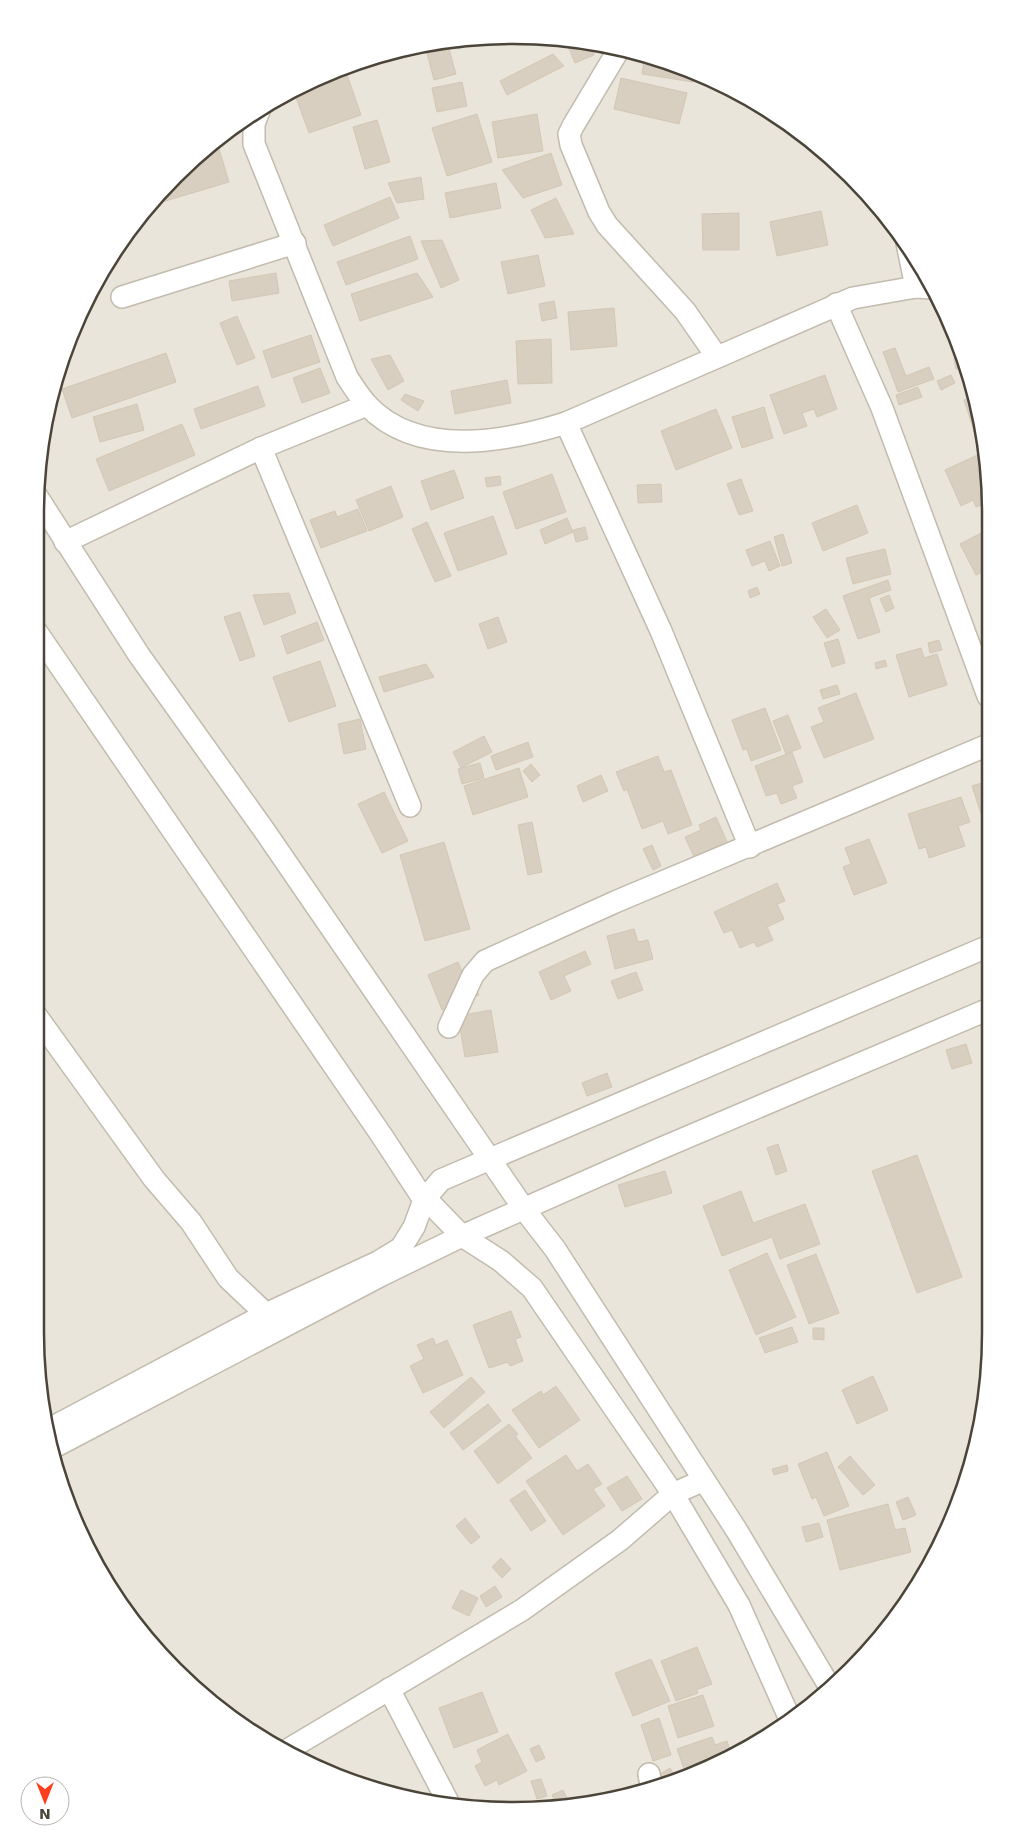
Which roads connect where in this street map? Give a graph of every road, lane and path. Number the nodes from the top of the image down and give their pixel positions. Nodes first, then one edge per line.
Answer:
1 (615, 55) edge
2 (255, 121) edge
3 (295, 243) junction
4 (923, 287) edge
5 (122, 297) dead end
6 (836, 304) junction
7 (717, 357) junction
8 (367, 405) junction
9 (566, 423) junction
10 (261, 448) junction
11 (44, 508) edge
12 (65, 542) junction
13 (44, 643) edge
14 (982, 680) edge
15 (982, 747) edge
16 (410, 806) dead end
17 (750, 847) junction
18 (982, 949) edge
19 (982, 1012) edge
20 (44, 1026) edge
21 (449, 1027) dead end
22 (488, 1158) junction
23 (424, 1200) junction
24 (524, 1209) junction
25 (462, 1236) junction
26 (266, 1314) junction
27 (53, 1427) edge
28 (58, 1445) edge
29 (704, 1480) junction
30 (672, 1494) junction
31 (827, 1681) edge
32 (389, 1688) junction
33 (787, 1714) edge
34 (292, 1747) edge
35 (445, 1797) edge

1 - 7 street
2 - 3 street
3 - 5 street
3 - 8 street
4 - 6 street
6 - 7 street
6 - 14 street
7 - 9 street
8 - 9 street
8 - 10 street
9 - 17 street
10 - 12 street
10 - 16 street
11 - 12 street
12 - 22 street
13 - 23 street
15 - 17 street
17 - 21 street
18 - 22 street
19 - 24 street
20 - 26 street
22 - 23 street
22 - 24 street
23 - 25 street
23 - 26 street
24 - 25 street
24 - 29 street
25 - 28 street
25 - 30 street
26 - 27 street
29 - 30 street
29 - 31 street
30 - 32 street
30 - 33 street
32 - 34 street
32 - 35 street

